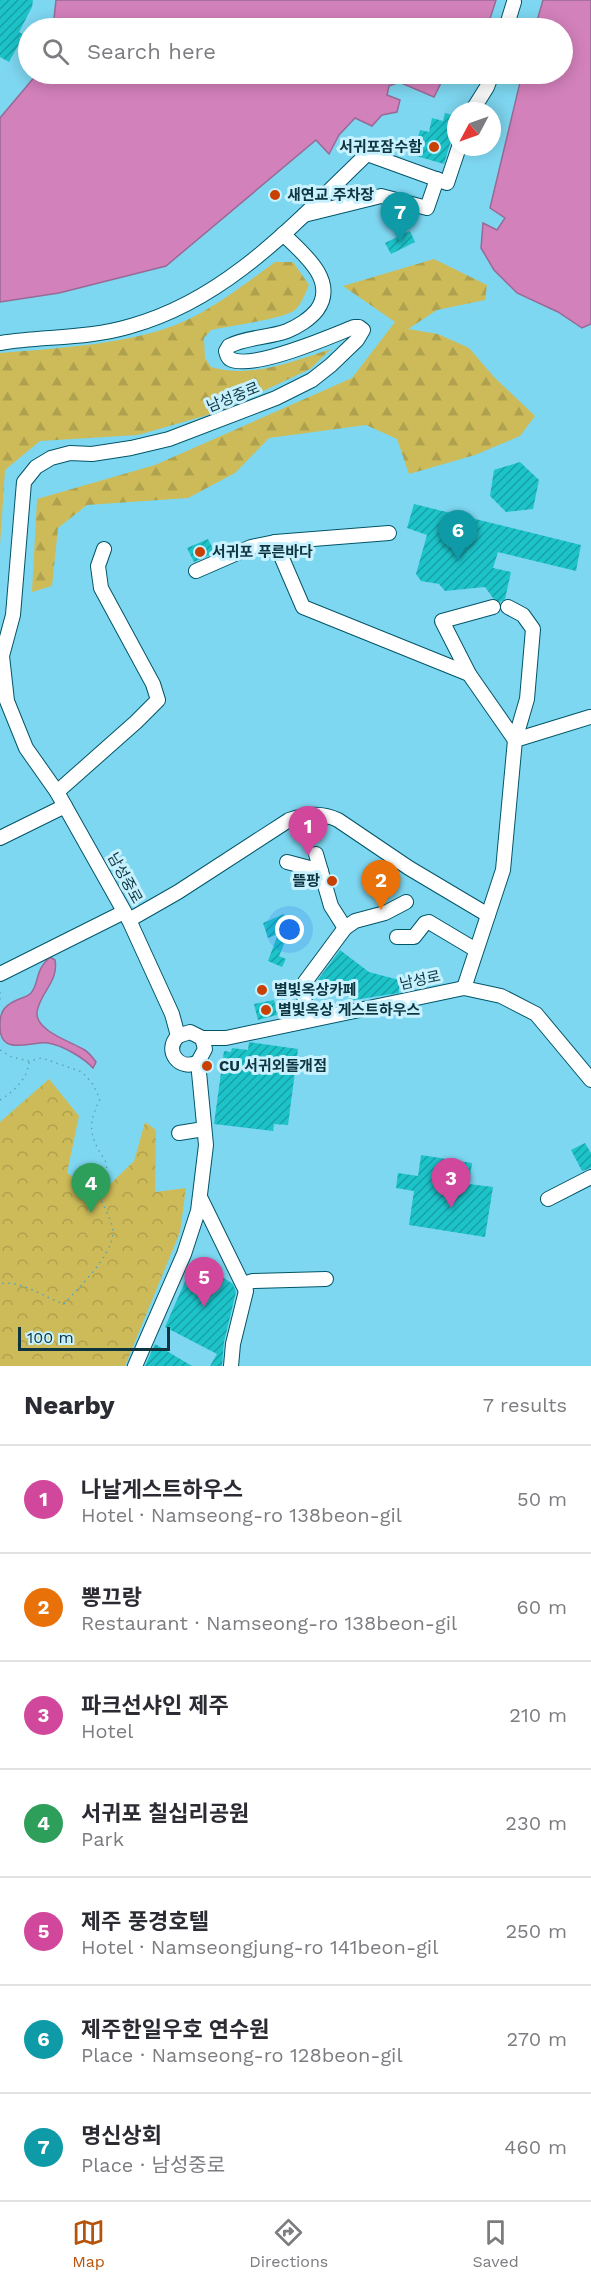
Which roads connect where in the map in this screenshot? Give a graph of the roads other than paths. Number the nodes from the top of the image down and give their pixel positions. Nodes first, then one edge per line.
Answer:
1 (514, 3) dead end
2 (509, 18) edge
3 (488, 84) edge
4 (478, 102) edge
5 (456, 156) edge
6 (437, 179) junction
7 (303, 216) junction
8 (283, 234) junction
9 (0, 343) edge
10 (389, 533) dead end
11 (275, 542) junction
12 (104, 549) dead end
13 (196, 570) dead end
14 (493, 607) dead end
15 (508, 607) dead end
16 (469, 674) junction
17 (590, 717) edge
18 (515, 740) junction
19 (57, 792) junction
20 (65, 806) junction
21 (0, 838) edge
22 (316, 854) dead end
23 (287, 862) dead end
24 (321, 871) junction
25 (406, 902) dead end
26 (488, 915) junction
27 (127, 916) junction
28 (345, 928) junction
29 (397, 937) dead end
30 (476, 950) junction
31 (0, 974) edge
32 (464, 988) junction
33 (304, 1021) junction
34 (182, 1034) junction
35 (204, 1044) junction
36 (194, 1064) junction
37 (591, 1080) edge
38 (204, 1129) junction
39 (179, 1133) dead end
40 (591, 1177) edge
41 (200, 1197) junction
42 (548, 1199) dead end
43 (326, 1279) dead end
44 (243, 1284) junction
45 (135, 1366) edge
46 (231, 1366) edge

1 - 2 street
3 - 4 street
5 - 6 street
6 - 7 street
6 - 7 street
7 - 8 street
8 - 9 street
8 - 19 street, 남성중로
10 - 11 street
11 - 13 street
11 - 16 street
12 - 19 street
14 - 16 street
15 - 18 street
16 - 18 street
17 - 18 street
18 - 26 street
19 - 20 street, 남성중로
20 - 21 street
20 - 27 street, 남성중로
22 - 24 street
23 - 24 street
24 - 28 street
25 - 28 street
26 - 27 street
26 - 30 street
27 - 31 street
27 - 34 street, 남성중로
28 - 33 street
29 - 30 street
30 - 32 street
32 - 33 street, 남성로
32 - 37 street, 남성로
33 - 35 street, 남성로
34 - 35 street
34 - 36 street
35 - 36 street
36 - 38 street
38 - 39 street
38 - 41 street
40 - 42 street
41 - 44 street
41 - 45 street
43 - 44 street
44 - 46 street

